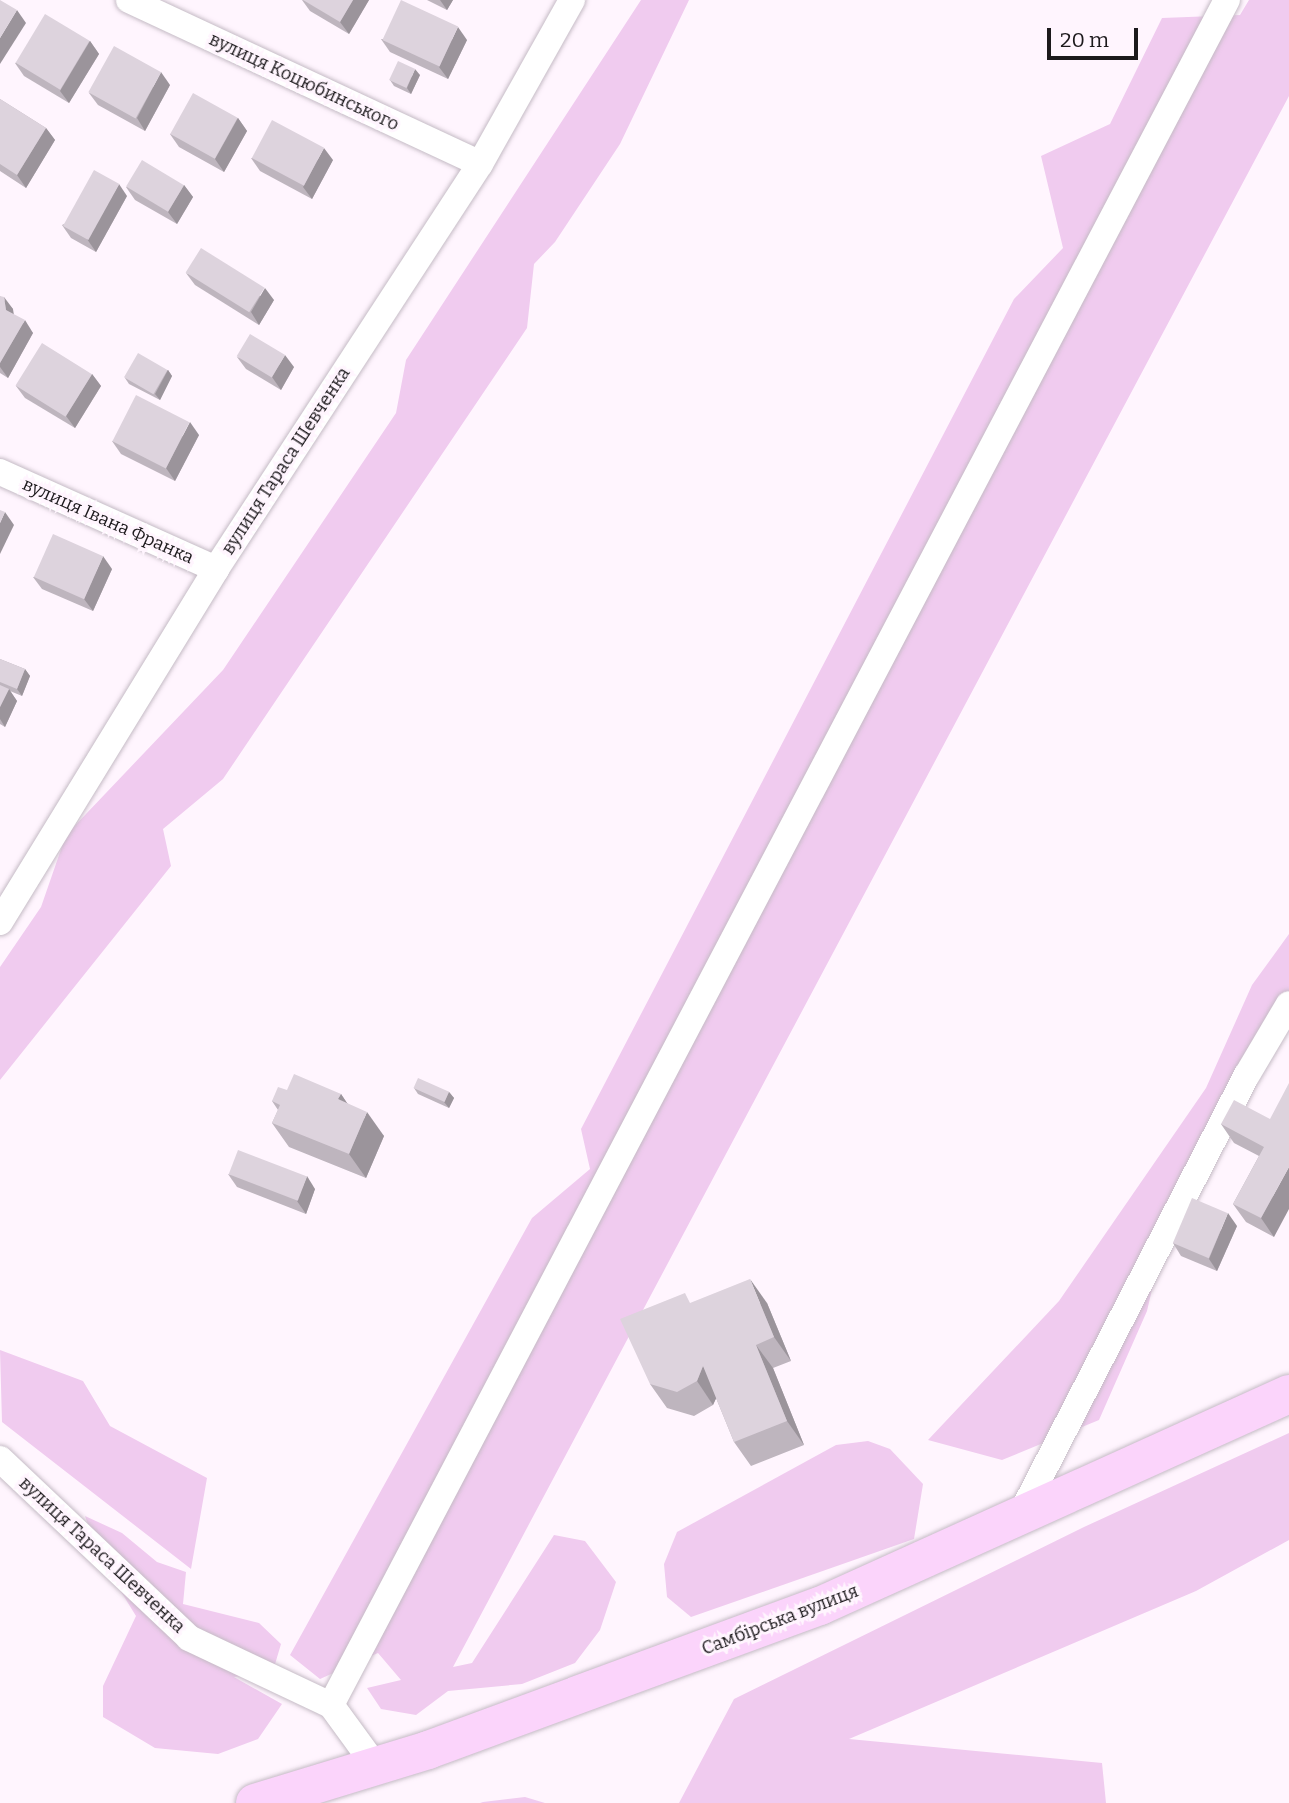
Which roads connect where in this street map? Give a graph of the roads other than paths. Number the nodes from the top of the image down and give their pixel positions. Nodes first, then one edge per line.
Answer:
1 (129, 0) edge
2 (572, 0) edge
3 (1227, 0) edge
4 (480, 164) junction
5 (0, 472) edge
6 (216, 569) junction
7 (0, 922) edge
8 (1289, 1004) edge
9 (1289, 1394) edge
10 (0, 1459) edge
11 (1018, 1520) junction
12 (331, 1705) junction
13 (374, 1764) junction
14 (255, 1803) edge

1 - 4 street, вулиця Коцюбинського
2 - 4 street, вулиця Тараса Шевченка
3 - 12 street
4 - 6 street, вулиця Тараса Шевченка
5 - 6 street, вулиця Івана Франка
6 - 7 street, вулиця Тараса Шевченка
8 - 11 street
9 - 11 main road, Самбірська вулиця
10 - 12 street, вулиця Тараса Шевченка
11 - 13 main road, Самбірська вулиця
12 - 13 street, вулиця Тараса Шевченка
13 - 14 main road, Самбірська вулиця

